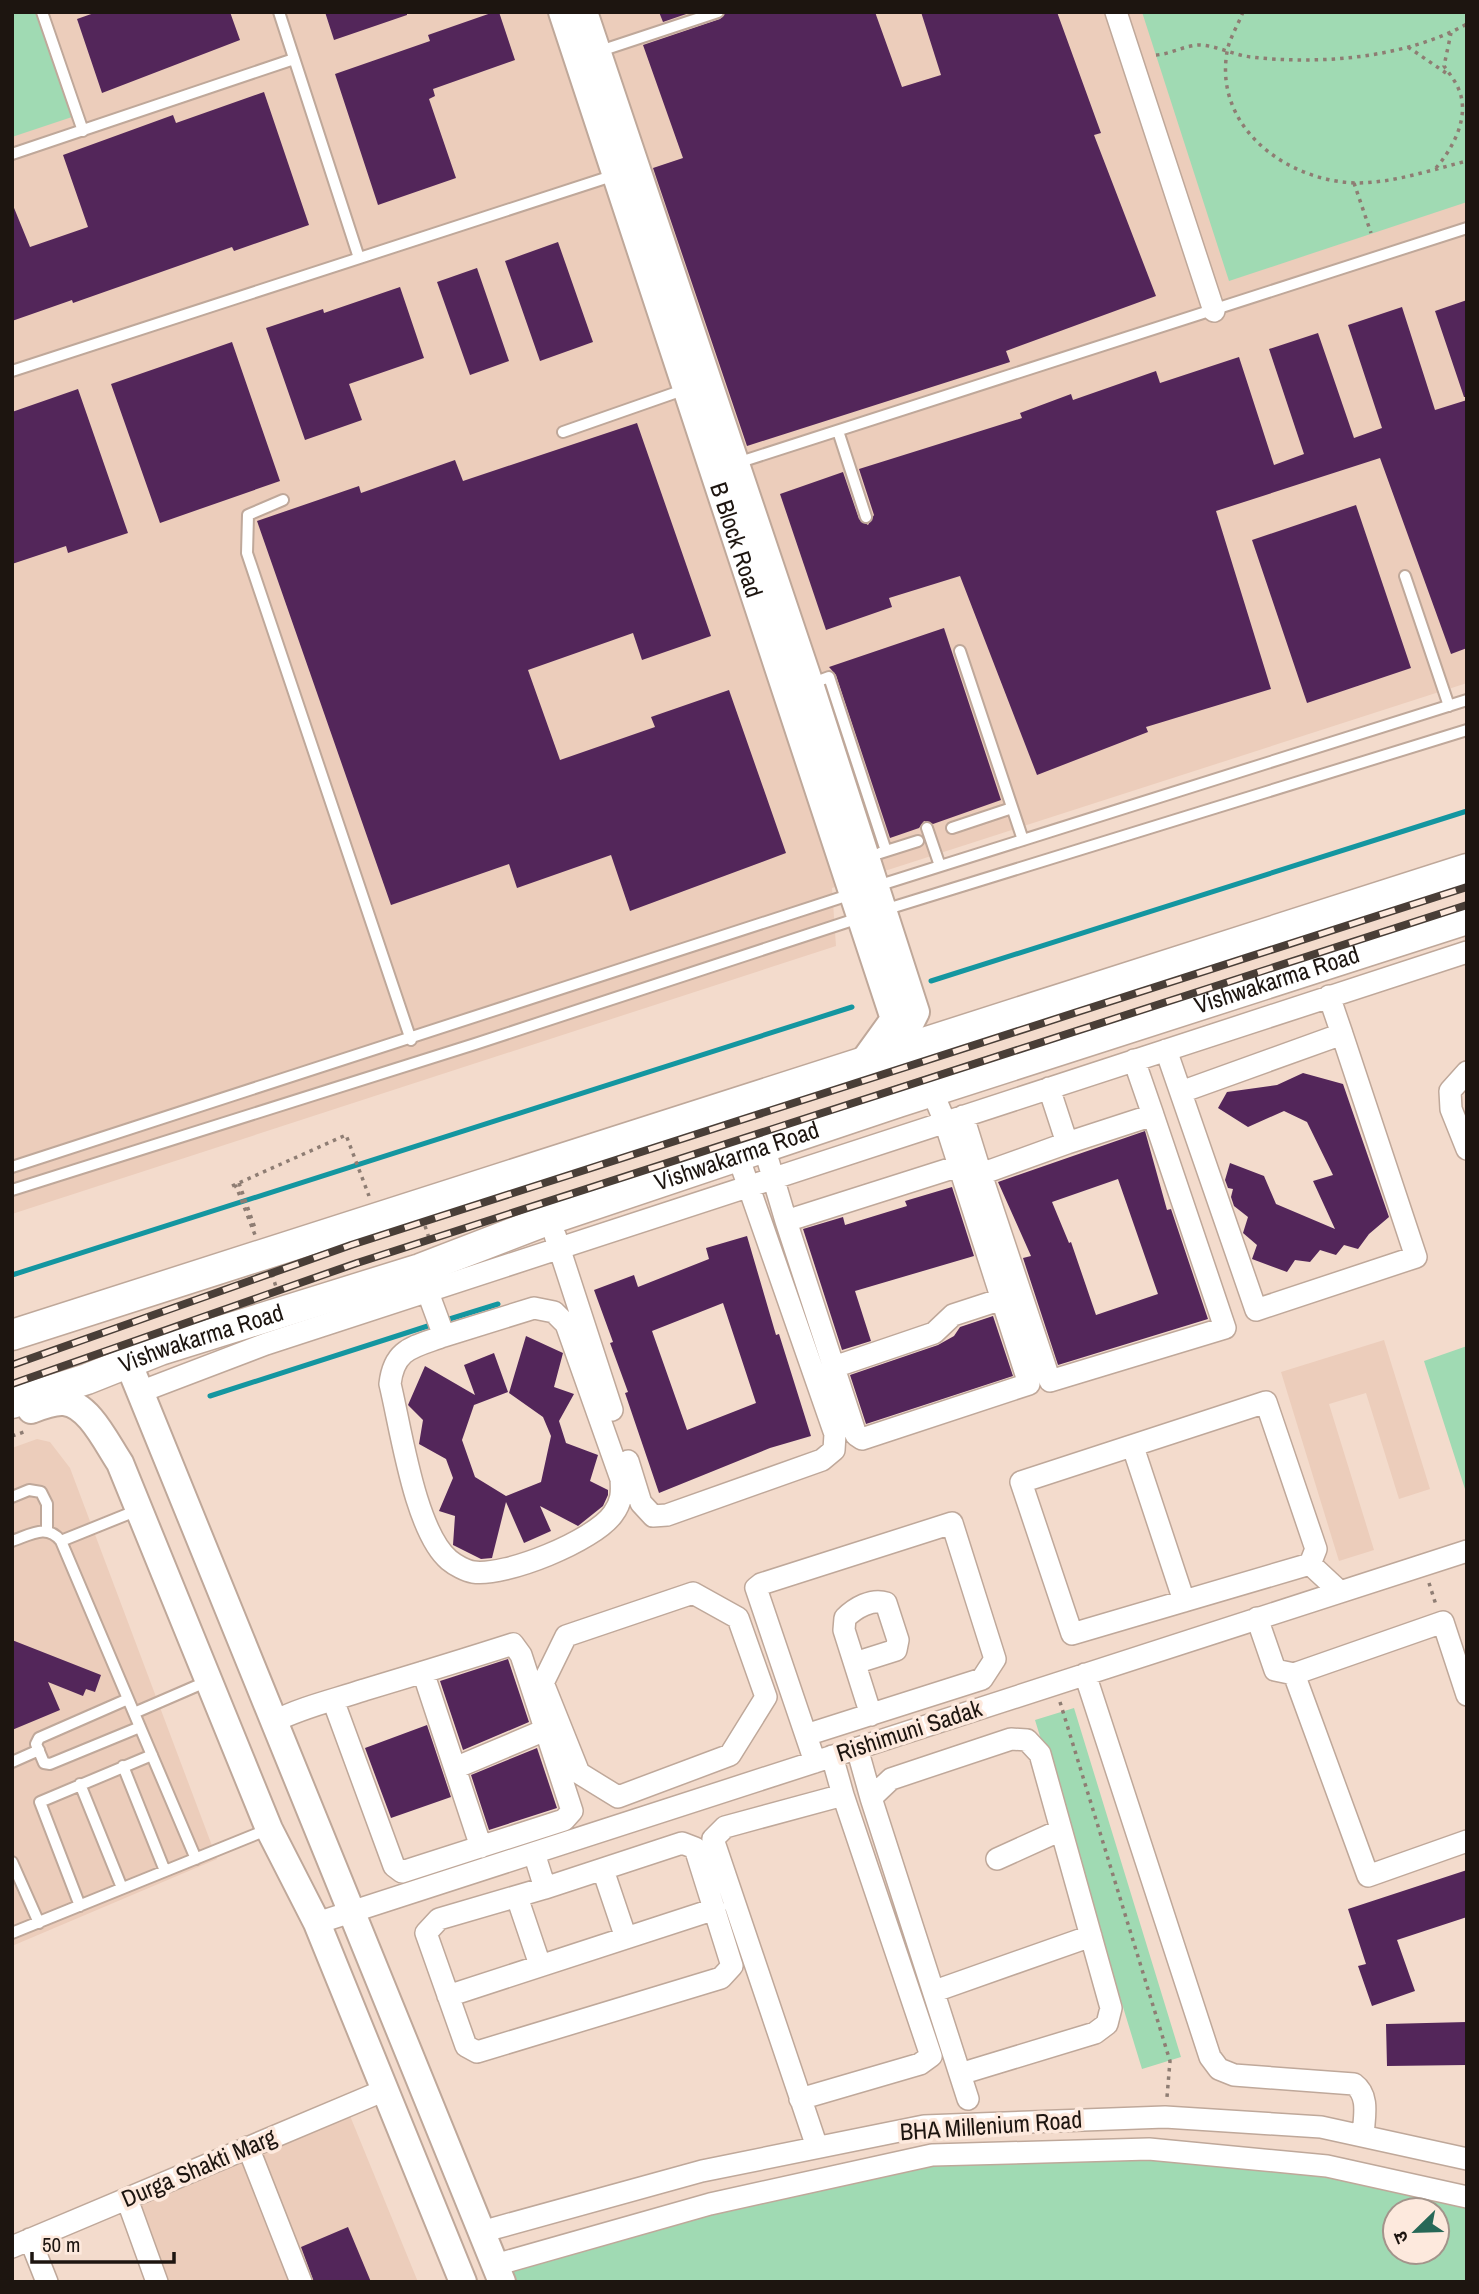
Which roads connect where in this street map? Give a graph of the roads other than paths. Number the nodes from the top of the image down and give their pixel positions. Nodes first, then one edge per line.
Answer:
1 (42, 12) edge
2 (279, 12) edge
3 (562, 12) edge
4 (584, 12) edge
5 (718, 12) edge
6 (1116, 12) edge
7 (597, 52) junction
8 (294, 59) junction
9 (83, 131) junction
10 (12, 154) edge
11 (625, 172) junction
12 (1467, 228) edge
13 (359, 258) junction
14 (1214, 311) junction
15 (12, 371) edge
16 (686, 389) junction
17 (838, 431) junction
18 (563, 432) dead end
19 (734, 464) junction
20 (283, 500) dead end
21 (866, 517) dead end
22 (1405, 576) dead end
23 (960, 651) dead end
24 (1467, 700) edge
25 (1449, 706) junction
26 (1467, 730) edge
27 (1012, 808) junction
28 (927, 828) dead end
29 (952, 828) dead end
30 (1023, 840) junction
31 (918, 841) dead end
32 (875, 854) junction
33 (940, 866) junction
34 (1467, 870) edge
35 (867, 902) junction
36 (1467, 919) edge
37 (1467, 952) edge
38 (1329, 996) junction
39 (1342, 1034) junction
40 (411, 1040) junction
41 (1166, 1050) junction
42 (896, 1052) junction
43 (1134, 1060) junction
44 (863, 1062) junction
45 (1467, 1072) edge
46 (1049, 1088) junction
47 (932, 1091) junction
48 (1181, 1092) junction
49 (1153, 1115) junction
50 (954, 1119) junction
51 (1067, 1143) junction
52 (1467, 1149) edge
53 (751, 1151) junction
54 (959, 1166) junction
55 (12, 1167) edge
56 (981, 1174) junction
57 (773, 1178) junction
58 (748, 1186) junction
59 (12, 1191) edge
60 (550, 1219) junction
61 (786, 1221) junction
62 (559, 1248) junction
63 (426, 1268) junction
64 (1002, 1299) junction
65 (12, 1335) edge
66 (444, 1335) junction
67 (128, 1362) junction
68 (834, 1367) junction
69 (140, 1392) junction
70 (12, 1403) edge
71 (12, 1416) edge
72 (1133, 1447) junction
73 (12, 1497) edge
74 (138, 1510) junction
75 (47, 1531) junction
76 (12, 1541) edge
77 (61, 1541) junction
78 (1467, 1551) edge
79 (1310, 1564) junction
80 (1339, 1591) junction
81 (1184, 1601) junction
82 (1257, 1618) junction
83 (855, 1662) dead end
84 (423, 1672) junction
85 (1085, 1674) junction
86 (1294, 1674) junction
87 (208, 1681) junction
88 (1467, 1695) edge
89 (128, 1699) junction
90 (333, 1700) junction
91 (134, 1713) junction
92 (871, 1714) junction
93 (274, 1722) junction
94 (140, 1727) junction
95 (545, 1730) junction
96 (806, 1735) junction
97 (858, 1748) junction
98 (39, 1750) junction
99 (152, 1755) junction
100 (823, 1759) junction
101 (12, 1762) edge
102 (123, 1766) junction
103 (454, 1768) junction
104 (685, 1772) junction
105 (656, 1783) junction
106 (80, 1784) junction
107 (843, 1795) junction
108 (871, 1798) junction
109 (695, 1800) junction
110 (666, 1810) junction
111 (269, 1829) junction
112 (1061, 1830) junction
113 (1467, 1841) edge
114 (481, 1847) junction
115 (534, 1853) junction
116 (196, 1859) junction
117 (997, 1859) dead end
118 (12, 1862) edge
119 (603, 1870) junction
120 (165, 1871) junction
121 (122, 1888) junction
122 (545, 1888) junction
123 (517, 1897) junction
124 (80, 1906) junction
125 (715, 1909) junction
126 (351, 1912) junction
127 (39, 1923) junction
128 (317, 1923) junction
129 (12, 1933) edge
130 (1091, 1936) junction
131 (626, 1938) junction
132 (540, 1965) junction
133 (935, 1991) junction
134 (448, 1996) junction
135 (960, 2074) junction
136 (385, 2090) junction
137 (800, 2099) junction
138 (968, 2099) joint
139 (976, 2123) junction
140 (1363, 2136) junction
141 (248, 2147) junction
142 (817, 2147) junction
143 (1467, 2159) edge
144 (1467, 2197) edge
145 (127, 2199) junction
146 (481, 2232) junction
147 (21, 2243) edge
148 (499, 2274) edge
149 (47, 2282) edge
150 (157, 2282) edge
151 (301, 2282) edge
152 (463, 2282) edge

1 - 9 lane
2 - 8 lane
3 - 11 street, B Block Road
4 - 7 street, B Block Road
5 - 7 lane
6 - 14 street
7 - 11 street, B Block Road
8 - 9 lane
8 - 13 lane
9 - 10 lane
11 - 13 lane
11 - 16 street, B Block Road
11 - 19 street, B Block Road
12 - 14 lane
13 - 15 lane
14 - 17 lane
16 - 18 lane
16 - 35 street, B Block Road
17 - 19 lane
17 - 21 lane
19 - 32 street, B Block Road
20 - 40 lane
22 - 25 lane
23 - 27 lane
24 - 25 lane
25 - 30 lane
26 - 35 lane
27 - 29 lane
27 - 30 lane
28 - 33 lane
30 - 33 lane
31 - 32 lane
32 - 35 street, B Block Road
33 - 35 lane
34 - 42 main road, Vishwakarma Road
35 - 40 lane
35 - 42 street
35 - 44 street, B Block Road
35 - 59 lane
36 - 47 main road, Vishwakarma Road
37 - 38 street
38 - 39 street
38 - 41 street
39 - 48 street
39 - 48 street
40 - 55 lane
41 - 43 street
41 - 48 street
42 - 44 main road, Vishwakarma Road
43 - 46 street
43 - 49 street
44 - 65 main road, Vishwakarma Road
45 - 52 street
46 - 50 street
46 - 51 street
47 - 50 street
47 - 53 main road, Vishwakarma Road
49 - 51 street
49 - 56 street
50 - 54 street
50 - 56 street
50 - 57 street
51 - 56 street
53 - 57 street
53 - 58 street
53 - 60 main road, Vishwakarma Road
54 - 61 street
54 - 64 street
57 - 58 street
57 - 61 street
58 - 62 street
58 - 62 street
60 - 62 street
60 - 63 main road, Vishwakarma Road
61 - 68 street
62 - 63 street
63 - 66 street
63 - 67 main road, Vishwakarma Road
63 - 69 street
64 - 68 street
64 - 68 street
66 - 66 street
67 - 69 street
67 - 70 main road, Vishwakarma Road
69 - 93 street
71 - 74 street
72 - 79 street
72 - 81 street
72 - 81 street
73 - 75 lane
74 - 77 lane
74 - 87 street
75 - 76 lane
75 - 77 lane
77 - 89 lane
78 - 80 street, Rishimuni Sadak
79 - 80 street
79 - 81 street
80 - 82 street, Rishimuni Sadak
82 - 85 street, Rishimuni Sadak
82 - 86 street
83 - 92 street
84 - 90 street
84 - 95 street
84 - 103 street
85 - 97 street, Rishimuni Sadak
85 - 140 street
86 - 88 street
86 - 113 street
87 - 91 lane
87 - 111 street
89 - 91 lane
89 - 98 lane
90 - 93 street
90 - 114 street
91 - 94 lane
92 - 96 street
92 - 96 street
93 - 126 street
94 - 98 lane
94 - 99 lane
95 - 103 street
95 - 114 street
96 - 100 street
97 - 100 street, Rishimuni Sadak
97 - 108 street
98 - 101 lane
99 - 102 lane
99 - 116 lane
100 - 107 street
100 - 109 street, Rishimuni Sadak
102 - 106 lane
102 - 120 lane
103 - 114 street
104 - 105 street
104 - 105 street
104 - 109 street
105 - 110 street
106 - 121 lane
106 - 124 lane
107 - 137 street
107 - 137 street
108 - 112 street
108 - 133 street
109 - 110 street, Rishimuni Sadak
110 - 115 street, Rishimuni Sadak
111 - 116 lane
111 - 128 street
112 - 117 street
112 - 130 street
115 - 122 street
115 - 126 street, Rishimuni Sadak
116 - 120 lane
118 - 127 lane
119 - 122 street
119 - 125 street
119 - 131 street
120 - 121 lane
121 - 124 lane
122 - 123 street
123 - 132 street
123 - 134 street
124 - 127 lane
125 - 131 street
125 - 134 street
126 - 128 street, Rishimuni Sadak
126 - 146 street
127 - 129 lane
128 - 136 street
130 - 133 street
130 - 135 street
131 - 132 street
132 - 134 street
133 - 135 street
135 - 138 street
136 - 141 street, Durga Shakti Marg
136 - 152 street
137 - 142 street
138 - 139 lane
139 - 140 street, BHA Millenium Road
139 - 142 street, BHA Millenium Road
140 - 143 street, BHA Millenium Road
141 - 145 street, Durga Shakti Marg
141 - 151 street
142 - 146 street, BHA Millenium Road
144 - 148 street, BHA Millenium Road
145 - 147 street, Durga Shakti Marg
145 - 150 street
146 - 148 street
147 - 149 street

